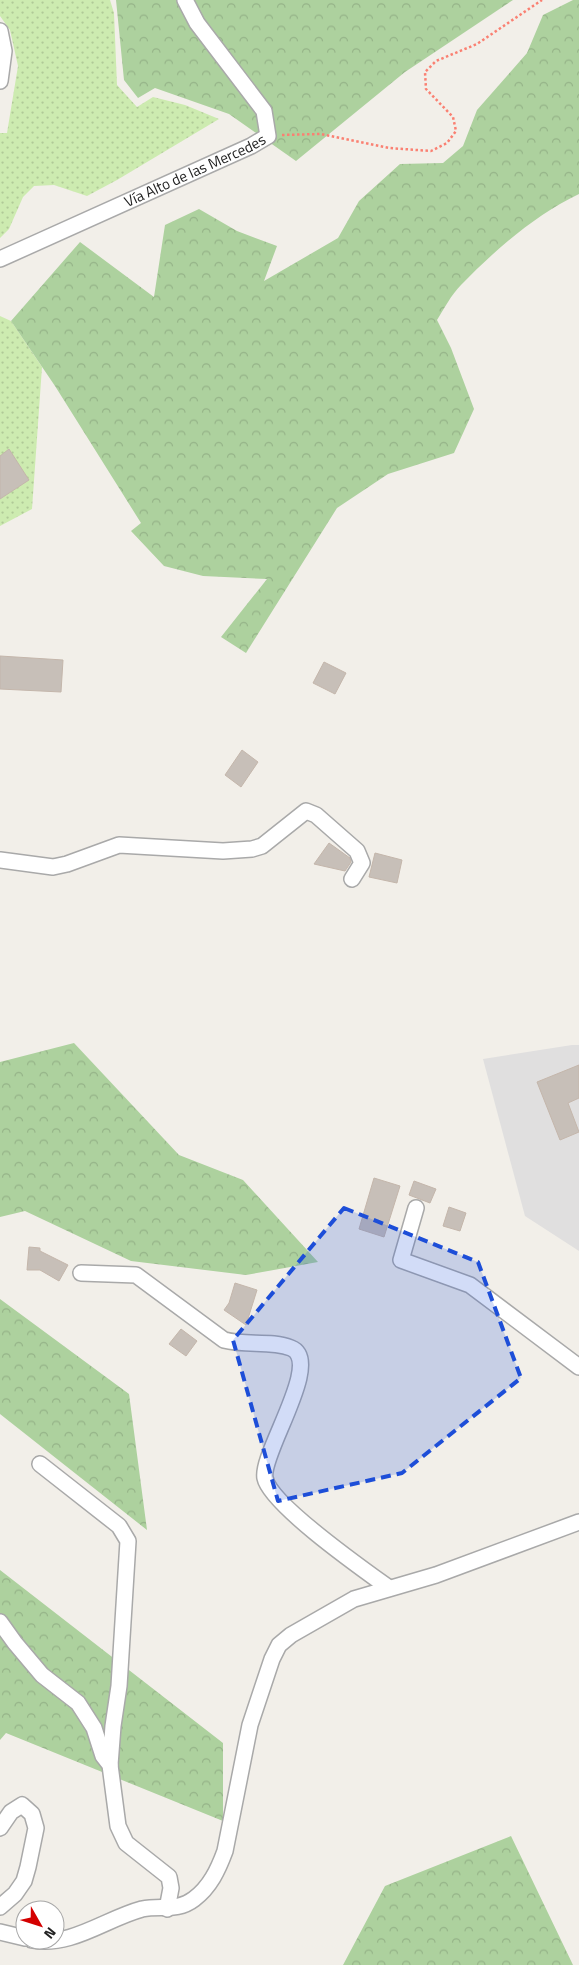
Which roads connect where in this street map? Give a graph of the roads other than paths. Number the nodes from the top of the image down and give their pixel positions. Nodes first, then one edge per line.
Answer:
1 (185, 0) edge
2 (0, 31) edge
3 (0, 80) edge
4 (0, 259) edge
5 (0, 860) edge
6 (352, 880) dead end
7 (416, 1208) dead end
8 (82, 1273) dead end
9 (579, 1367) edge
10 (40, 1464) dead end
11 (579, 1522) edge
12 (389, 1588) junction
13 (0, 1622) edge
14 (110, 1765) junction
15 (0, 1828) edge
16 (0, 1907) edge
17 (167, 1909) junction
18 (0, 1932) edge
19 (15, 1936) edge
20 (65, 1939) edge

1 - 4 street, Vía Alto de las Mercedes
2 - 3 street
5 - 6 street
7 - 9 street
8 - 12 street
10 - 14 street
11 - 12 street
12 - 17 street
13 - 14 street
14 - 17 street
15 - 16 street
17 - 20 street
18 - 19 street

